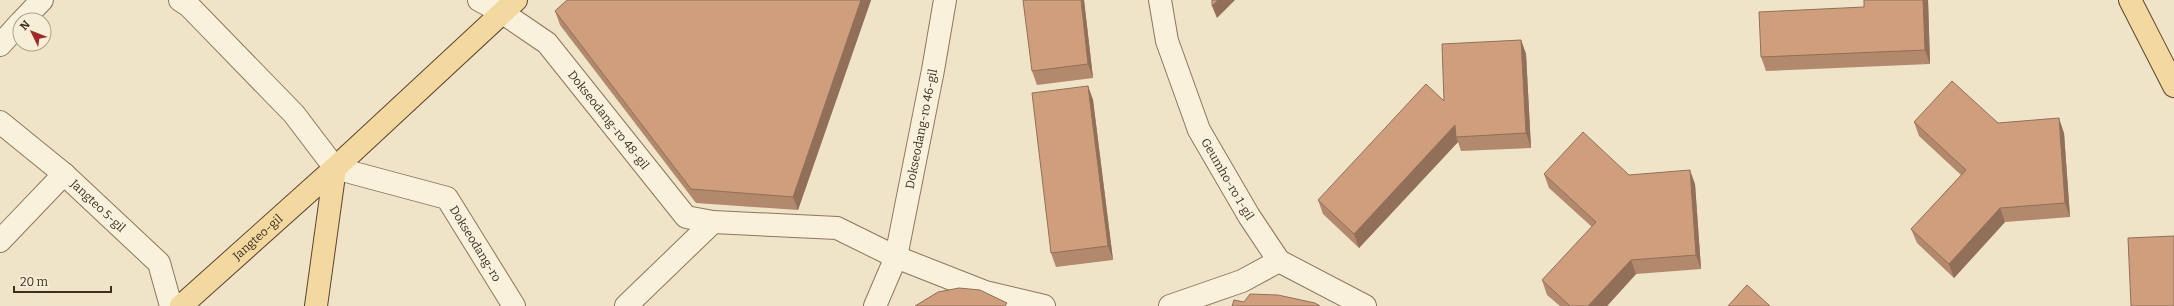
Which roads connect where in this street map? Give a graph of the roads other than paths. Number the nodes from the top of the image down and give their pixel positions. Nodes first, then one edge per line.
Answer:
1 (42, 0) edge
2 (180, 0) edge
3 (479, 0) edge
4 (945, 0) edge
5 (1160, 0) edge
6 (2130, 0) edge
7 (510, 6) edge
8 (31, 12) edge
9 (12, 32) edge
10 (0, 45) edge
11 (2174, 86) edge
12 (0, 122) edge
13 (335, 168) junction
14 (64, 174) junction
15 (713, 222) junction
16 (0, 241) edge
17 (896, 257) junction
18 (1279, 262) junction
19 (171, 306) edge
20 (181, 306) edge
21 (316, 306) edge
22 (514, 306) edge
23 (626, 306) edge
24 (875, 306) edge
25 (1044, 306) edge
26 (1170, 306) edge
27 (1365, 306) edge

1 - 8 street
2 - 13 street
3 - 7 street
4 - 17 street, Dokseodang-ro 46-gil
5 - 18 street, Geumho-ro 1-gil
6 - 11 main road
7 - 13 main road
7 - 15 street, Dokseodang-ro 48-gil
9 - 10 street
12 - 14 street, Jangteo 5-gil
13 - 20 main road, Jangteo-gil
13 - 21 main road
13 - 22 street, Dokseodang-ro
14 - 16 street
14 - 19 street, Jangteo 5-gil
15 - 17 street, Dokseodang-ro 48-gil
15 - 23 street
17 - 24 street, Dokseodang-ro 46-gil
17 - 25 street
18 - 26 street
18 - 27 street, Geumho-ro 1-gil

